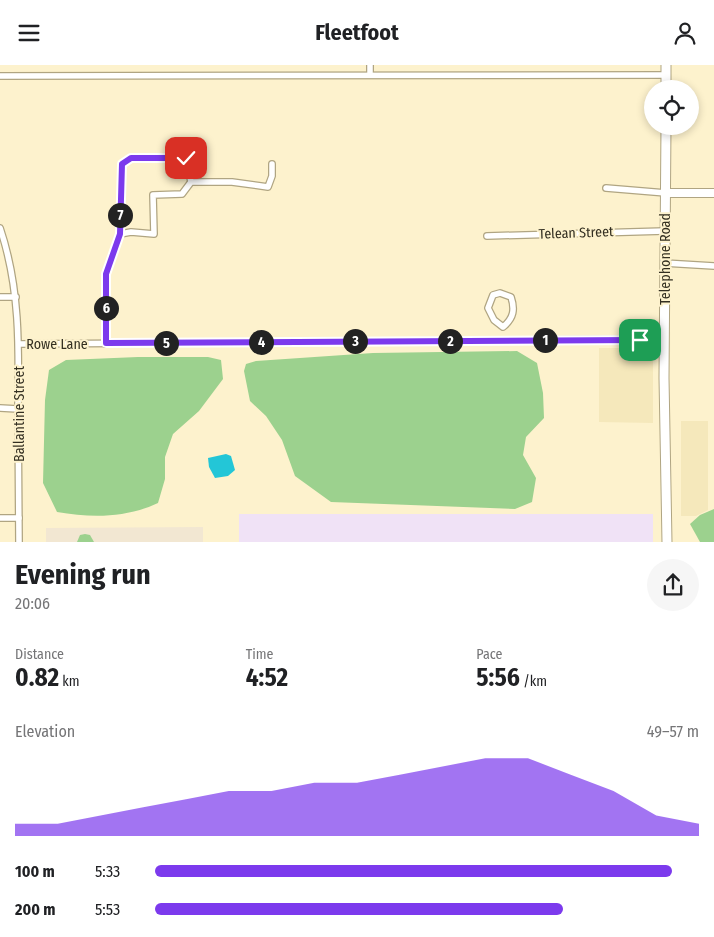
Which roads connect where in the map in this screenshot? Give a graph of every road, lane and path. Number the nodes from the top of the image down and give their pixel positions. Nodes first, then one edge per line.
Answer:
1 (370, 65) edge
2 (666, 70) edge
3 (370, 75) junction
4 (0, 77) edge
5 (666, 135) edge
6 (272, 164) dead end
7 (191, 182) junction
8 (606, 188) dead end
9 (666, 193) junction
10 (714, 193) edge
11 (0, 228) edge
12 (665, 231) junction
13 (120, 234) junction
14 (487, 236) dead end
15 (664, 263) junction
16 (714, 266) edge
17 (0, 297) edge
18 (16, 297) junction
19 (503, 327) junction
20 (665, 339) junction
21 (502, 341) junction
22 (106, 343) junction
23 (19, 344) junction
24 (0, 409) edge
25 (18, 409) junction
26 (0, 518) edge
27 (19, 518) junction
28 (19, 542) edge
29 (667, 542) edge

1 - 3 street
2 - 3 street
3 - 4 street
5 - 9 main road, Telephone Road
6 - 7 street
7 - 13 street
7 - 13 street
8 - 9 street
9 - 10 main road
9 - 12 main road, Telephone Road
11 - 18 street, Ballantine Street
12 - 14 street, Telean Street
12 - 15 main road, Telephone Road
13 - 22 street
15 - 16 street
15 - 20 main road, Telephone Road
17 - 18 street
18 - 23 street, Ballantine Street
19 - 19 street
19 - 21 street
20 - 21 street, Rowe Lane
20 - 29 main road, Telephone Road
21 - 22 street, Rowe Lane
22 - 23 street, Rowe Lane
23 - 25 street, Ballantine Street
24 - 25 street
25 - 27 street, Ballantine Street
26 - 27 street
27 - 28 street, Ballantine Street

